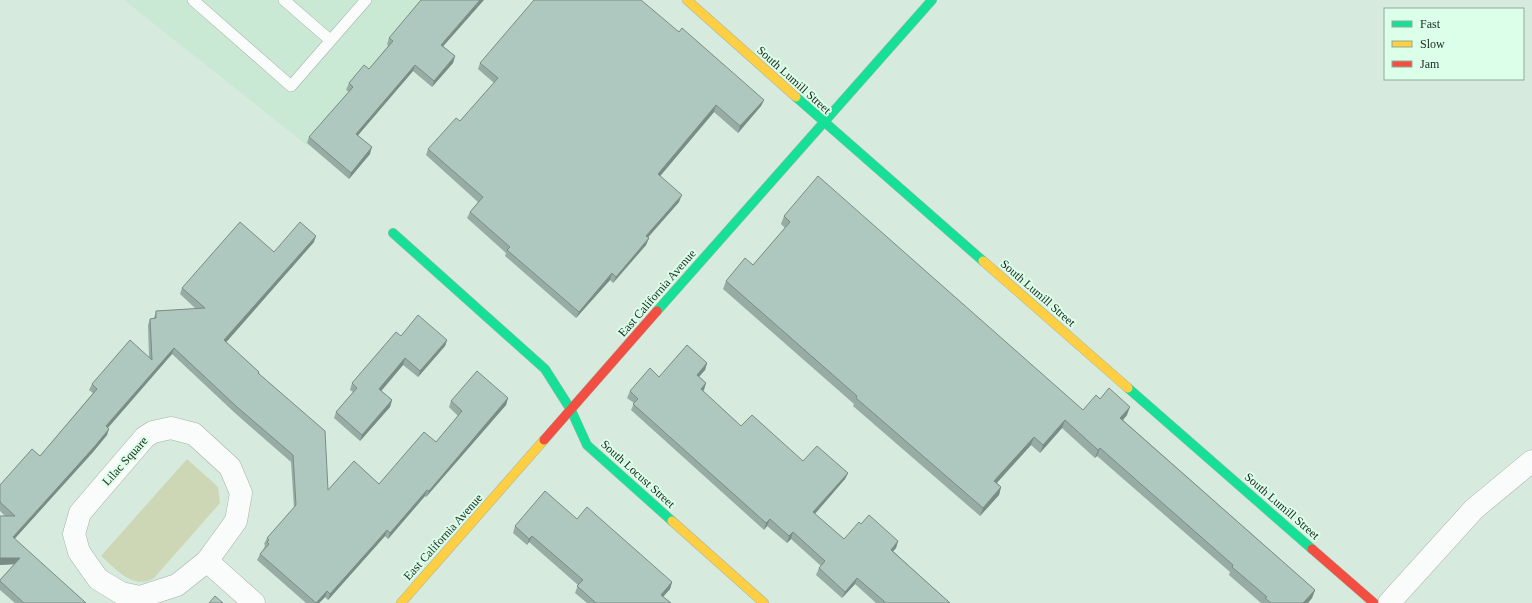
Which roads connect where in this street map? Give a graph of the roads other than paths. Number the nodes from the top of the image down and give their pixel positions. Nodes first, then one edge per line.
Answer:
1 (193, 0) edge
2 (284, 0) edge
3 (366, 0) edge
4 (687, 0) edge
5 (932, 0) edge
6 (330, 40) junction
7 (823, 121) junction
8 (393, 233) dead end
9 (572, 410) junction
10 (1532, 461) edge
11 (207, 561) junction
12 (254, 603) edge
13 (401, 603) edge
14 (764, 603) edge
15 (1374, 603) edge
16 (1389, 603) edge

1 - 6 lane
2 - 6 lane
3 - 6 lane
4 - 7 street, South Lumill Street
5 - 7 street, East California Avenue
7 - 9 street, East California Avenue
7 - 15 street, South Lumill Street
8 - 9 street, South Locust Street
9 - 13 street, East California Avenue
9 - 14 street, South Locust Street
10 - 16 street
11 - 11 street, Lilac Square
11 - 12 street

